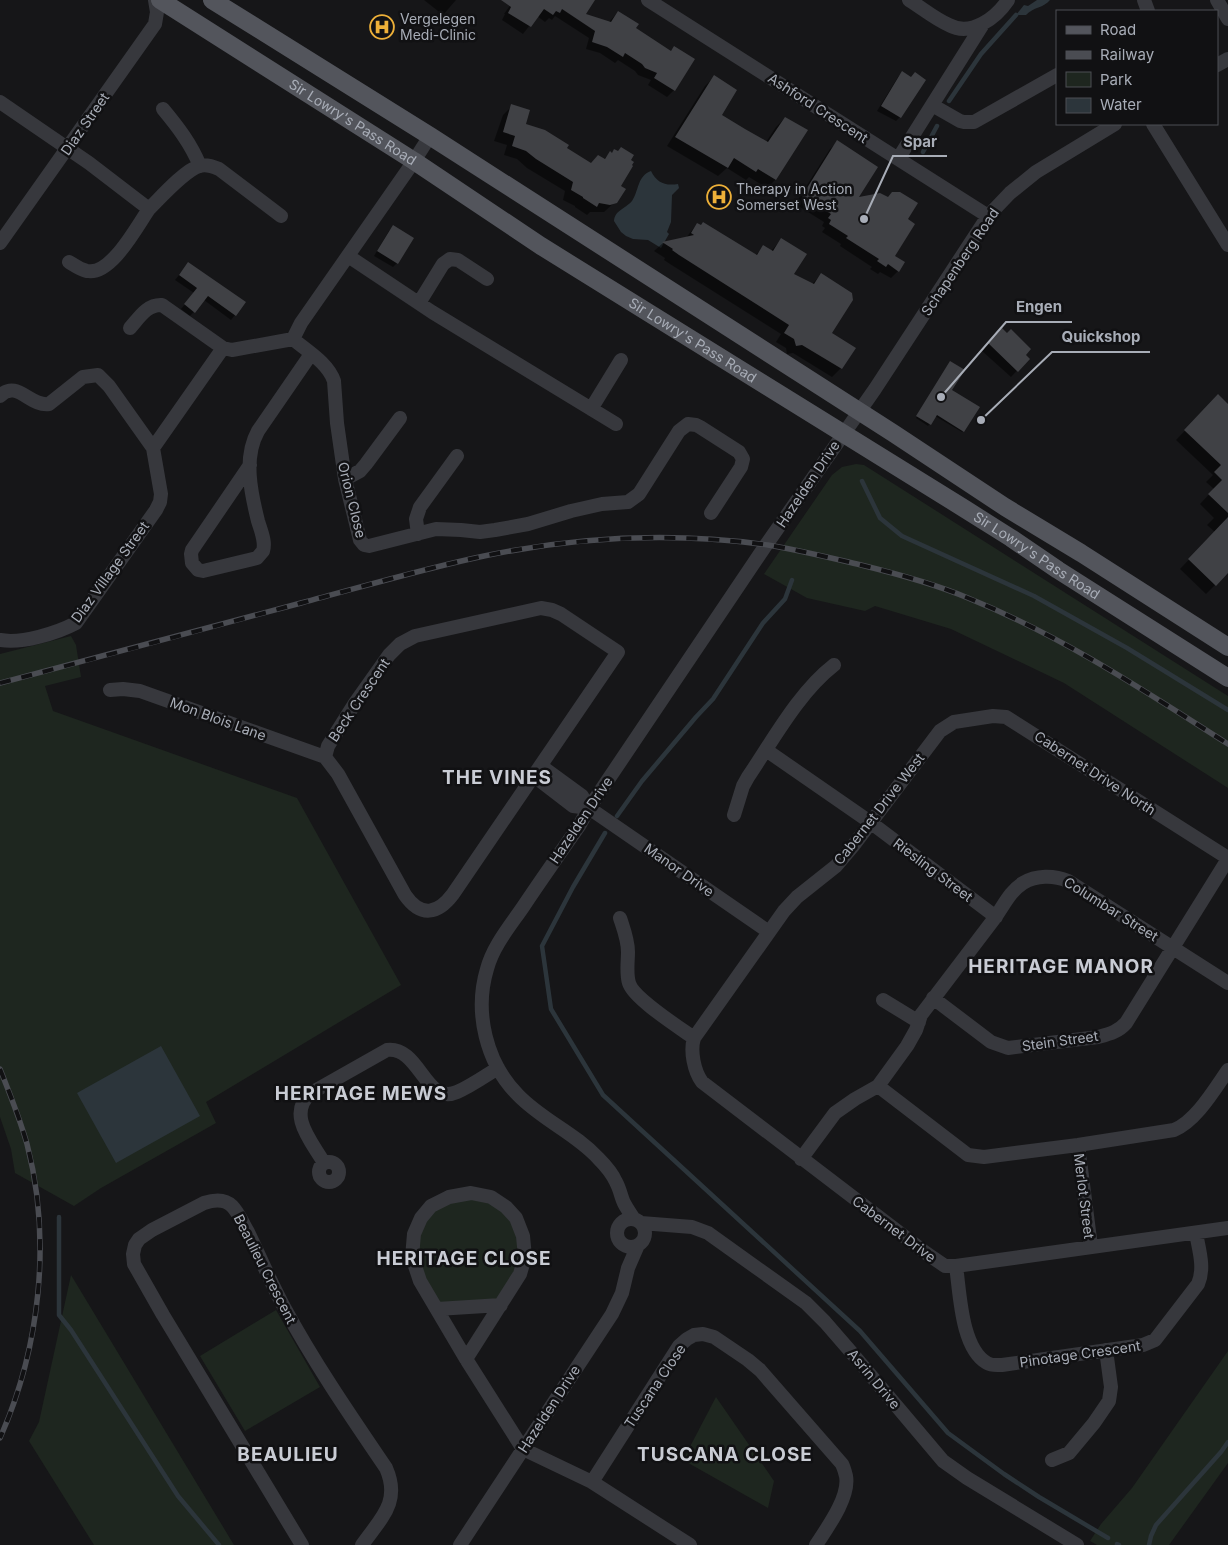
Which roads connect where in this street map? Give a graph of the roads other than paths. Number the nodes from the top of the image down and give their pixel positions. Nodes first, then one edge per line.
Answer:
1 (155, 0) edge
2 (160, 0) edge
3 (212, 0) edge
4 (648, 0) edge
5 (909, 0) edge
6 (1008, 0) edge
7 (1217, 0) edge
8 (1228, 19) edge
9 (982, 24) junction
10 (1056, 75) edge
11 (0, 102) edge
12 (932, 105) junction
13 (163, 109) dead end
14 (1113, 125) edge
15 (1154, 125) edge
16 (430, 136) junction
17 (68, 149) junction
18 (898, 159) junction
19 (414, 162) junction
20 (200, 166) junction
21 (149, 209) junction
22 (281, 216) dead end
23 (988, 216) junction
24 (0, 243) edge
25 (1228, 245) edge
26 (348, 256) junction
27 (69, 262) dead end
28 (488, 279) dead end
29 (419, 303) junction
30 (130, 328) dead end
31 (292, 339) junction
32 (223, 348) junction
33 (311, 354) junction
34 (621, 360) dead end
35 (0, 396) edge
36 (591, 409) junction
37 (858, 411) junction
38 (400, 418) dead end
39 (616, 424) dead end
40 (843, 433) junction
41 (153, 448) junction
42 (457, 456) dead end
43 (250, 465) junction
44 (345, 479) junction
45 (711, 513) dead end
46 (418, 534) junction
47 (0, 640) edge
48 (1228, 646) edge
49 (834, 665) dead end
50 (1228, 678) edge
51 (110, 690) dead end
52 (954, 722) joint
53 (766, 750) junction
54 (326, 757) junction
55 (537, 771) junction
56 (589, 808) junction
57 (734, 815) dead end
58 (870, 822) junction
59 (1228, 859) edge
60 (620, 918) dead end
61 (996, 918) junction
62 (769, 932) junction
63 (1172, 948) junction
64 (1228, 983) edge
65 (933, 998) junction
66 (883, 1000) dead end
67 (919, 1022) junction
68 (694, 1038) junction
69 (498, 1068) junction
70 (1228, 1070) edge
71 (878, 1086) junction
72 (1078, 1145) junction
73 (801, 1158) junction
74 (324, 1163) dead end
75 (1228, 1228) edge
76 (636, 1229) junction
77 (1196, 1233) junction
78 (622, 1245) junction
79 (1091, 1247) junction
80 (956, 1266) junction
81 (628, 1268) junction
82 (501, 1305) junction
83 (437, 1309) junction
84 (1106, 1350) junction
85 (466, 1359) junction
86 (523, 1449) junction
87 (1052, 1460) dead end
88 (592, 1482) junction
89 (302, 1545) edge
90 (362, 1545) edge
91 (460, 1545) edge
92 (690, 1545) edge
93 (816, 1545) edge
94 (1077, 1545) edge

1 - 17 street, Diaz Street
2 - 19 main road, Sir Lowry's Pass Road
3 - 16 main road, Sir Lowry's Pass Road
4 - 18 street, Ashford Crescent
5 - 9 street
6 - 9 street
7 - 8 street
9 - 12 street
10 - 12 street
11 - 17 street
12 - 18 street
13 - 20 street
14 - 23 street, Schapenberg Road
15 - 25 street
16 - 19 street
16 - 37 main road, Sir Lowry's Pass Road
17 - 21 street
17 - 24 street, Diaz Street
18 - 23 street, Ashford Crescent
19 - 26 street
19 - 40 main road, Sir Lowry's Pass Road
20 - 21 street
20 - 22 street
21 - 27 street
23 - 37 street, Schapenberg Road
26 - 29 street
26 - 31 street
28 - 29 street
29 - 36 street
30 - 32 street
31 - 32 street
31 - 33 street, Orion Close
32 - 41 street
33 - 43 street
33 - 44 street, Orion Close
34 - 36 street
35 - 41 street, Diaz Village Street
36 - 39 street
37 - 40 street, Schapenberg Road
37 - 48 main road, Sir Lowry's Pass Road
38 - 44 street
40 - 50 main road, Sir Lowry's Pass Road
40 - 56 street, Hazelden Drive
41 - 47 street, Diaz Village Street
42 - 46 street
43 - 43 street
44 - 46 street, Orion Close
45 - 46 street, Orion Close
49 - 53 street
51 - 54 street, Mon Blois Lane
52 - 58 street, Cabernet Drive West
52 - 59 street, Cabernet Drive North
53 - 57 street
53 - 58 street, Riesling Street
54 - 55 street, Beck Crescent
54 - 55 street, Beck Crescent
55 - 56 street
56 - 62 street, Manor Drive
56 - 69 street, Hazelden Drive
58 - 61 street, Riesling Street
58 - 62 street, Cabernet Drive West
59 - 63 street, Stein Street
60 - 68 street
61 - 63 street, Columbar Street
61 - 65 street, Columbar Street
62 - 68 street, Cabernet Drive West
63 - 64 street, Columbar Street
63 - 65 street, Stein Street
65 - 67 street, Columbar Street
66 - 67 street
67 - 71 street, Columbar Street
68 - 73 street, Cabernet Drive
69 - 74 street
69 - 76 street, Hazelden Drive
70 - 72 street
71 - 72 street
71 - 73 street, Columbar Street
72 - 79 street, Merlot Street
73 - 80 street, Cabernet Drive
75 - 77 street, Cabernet Drive
76 - 78 street, Asrin Drive
76 - 78 street, Hazelden Drive
76 - 81 street, Hazelden Drive
76 - 94 street, Asrin Drive
77 - 79 street, Cabernet Drive
77 - 84 street, Pinotage Crescent
78 - 81 street, Hazelden Drive
79 - 80 street, Cabernet Drive
80 - 84 street, Pinotage Crescent
81 - 86 street, Hazelden Drive
82 - 83 street
82 - 83 street
82 - 85 street
83 - 85 street
84 - 87 street
85 - 86 street
86 - 88 street
86 - 91 street, Hazelden Drive
88 - 92 street
88 - 93 street, Tuscana Close
89 - 90 street, Beaulieu Crescent

